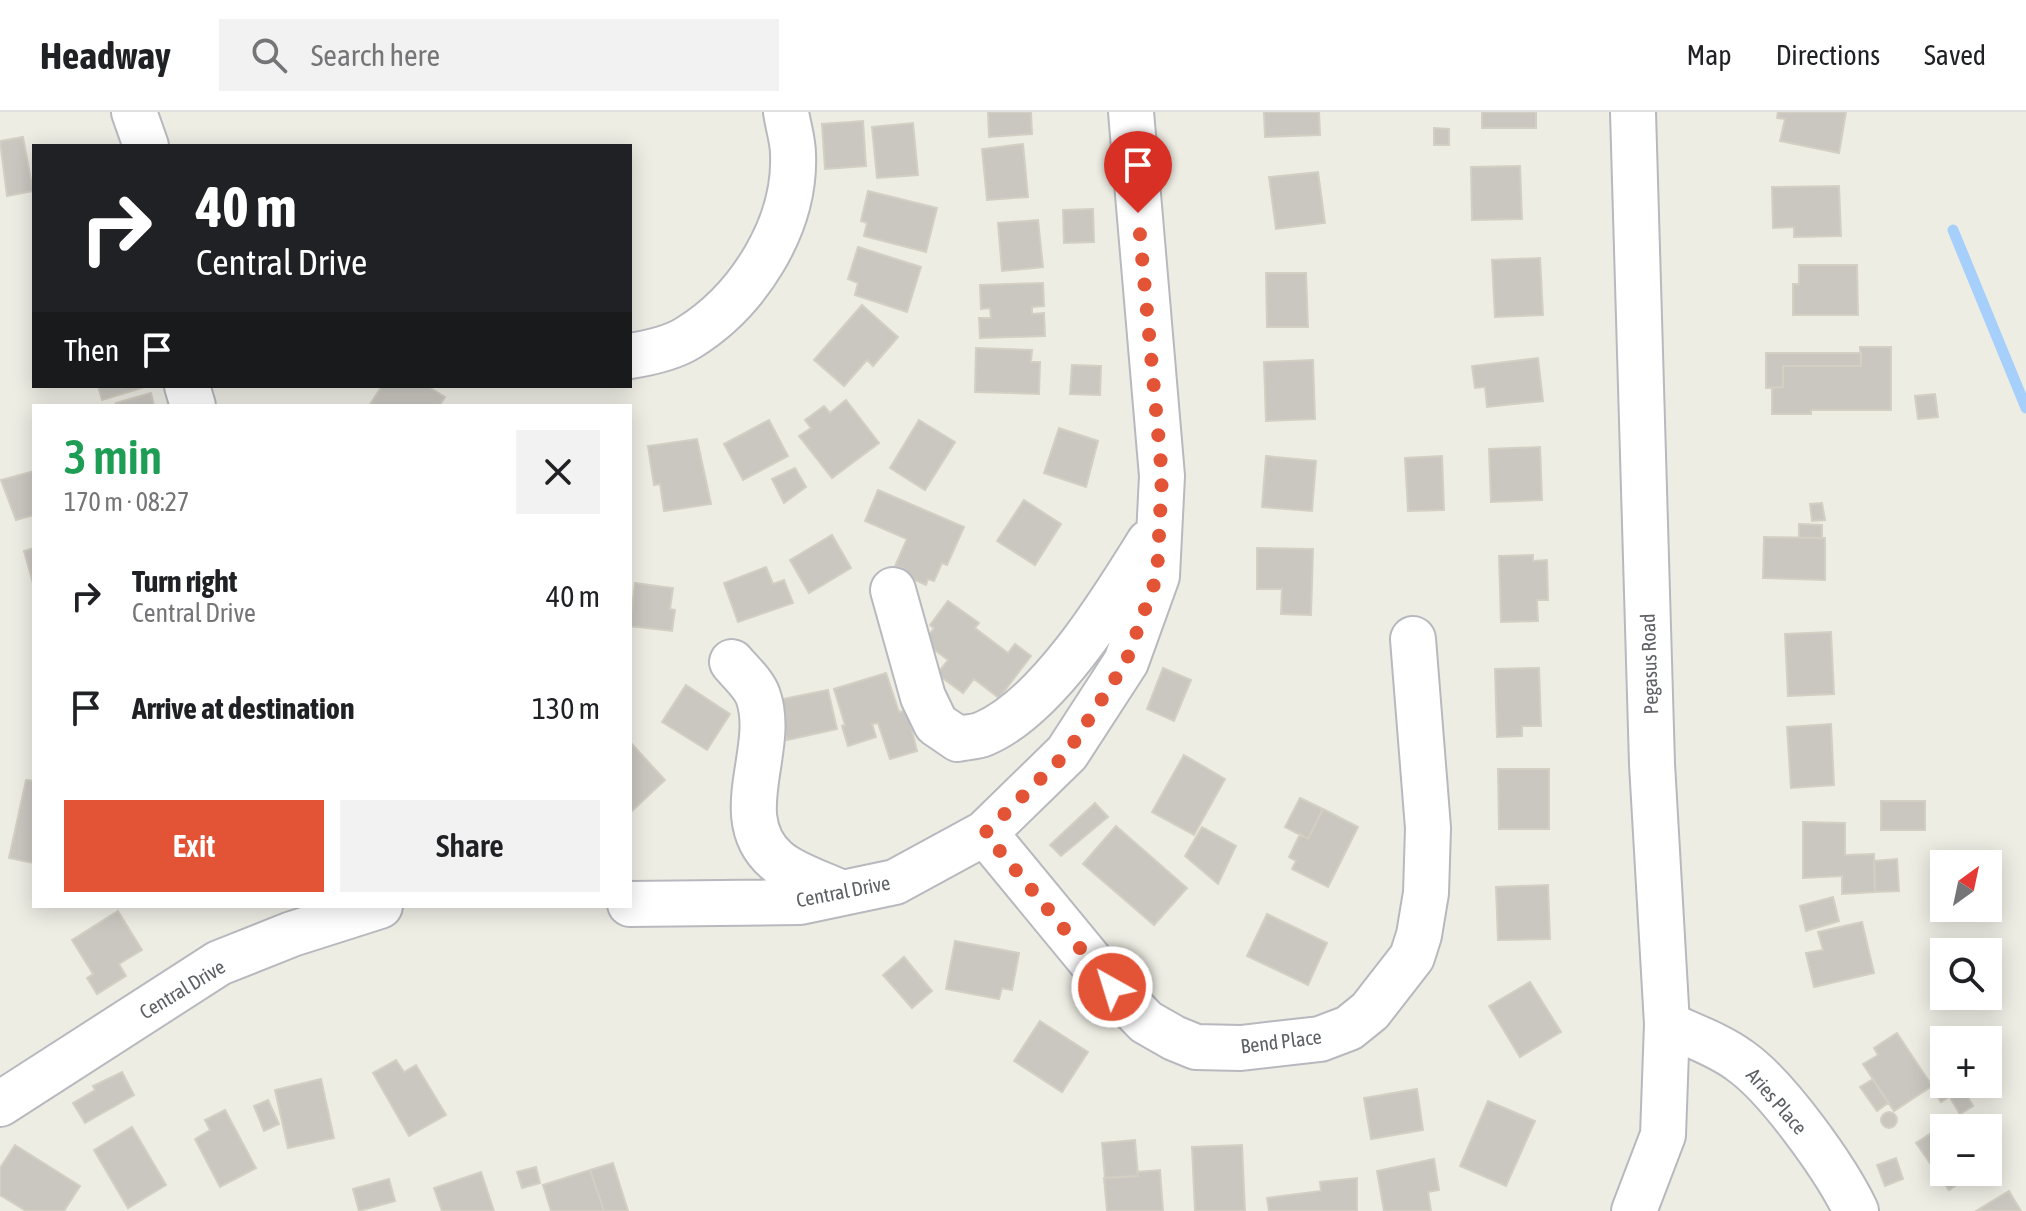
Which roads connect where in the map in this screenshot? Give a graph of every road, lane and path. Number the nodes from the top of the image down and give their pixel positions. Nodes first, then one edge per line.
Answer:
1 (134, 112) edge
2 (786, 112) edge
3 (1131, 112) edge
4 (1633, 112) edge
5 (145, 144) edge
6 (632, 355) edge
7 (1159, 527) junction
8 (893, 590) dead end
9 (1413, 639) dead end
10 (732, 662) dead end
11 (985, 833) junction
12 (842, 893) junction
13 (632, 904) edge
14 (374, 908) edge
15 (1667, 1024) junction
16 (0, 1104) edge
17 (1634, 1211) edge
18 (1856, 1211) edge

1 - 5 street
2 - 6 street
3 - 7 street, Central Drive
4 - 15 street, Pegasus Road
7 - 8 street
7 - 11 street, Central Drive
9 - 11 street, Bend Place
10 - 12 street
11 - 12 street, Central Drive
12 - 13 street, Central Drive
14 - 16 street, Central Drive
15 - 17 street, Pegasus Road
15 - 18 street, Aries Place

